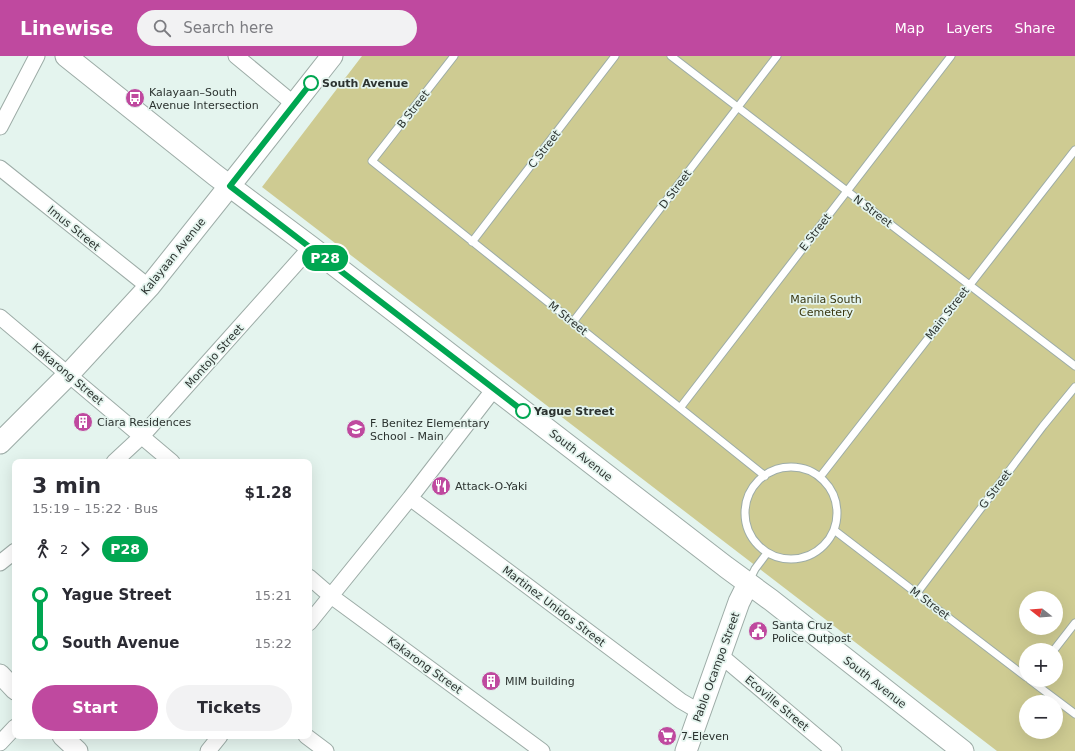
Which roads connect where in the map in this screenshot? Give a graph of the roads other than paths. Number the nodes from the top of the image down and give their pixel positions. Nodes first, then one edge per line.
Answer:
1 (37, 56) edge
2 (66, 56) edge
3 (236, 56) edge
4 (332, 56) edge
5 (454, 56) edge
6 (616, 56) edge
7 (671, 56) edge
8 (777, 56) edge
9 (951, 56) edge
10 (294, 104) junction
11 (738, 107) junction
12 (0, 127) edge
13 (1075, 150) edge
14 (372, 161) joint
15 (0, 168) edge
16 (230, 186) junction
17 (847, 191) junction
18 (472, 242) junction
19 (311, 247) junction
20 (970, 285) junction
21 (149, 287) junction
22 (0, 317) edge
23 (573, 322) junction
24 (1075, 366) edge
25 (68, 375) junction
26 (1075, 387) edge
27 (494, 389) junction
28 (680, 408) junction
29 (142, 436) junction
30 (0, 443) edge
31 (117, 459) edge
32 (169, 459) edge
33 (765, 476) junction
34 (820, 477) junction
35 (410, 498) junction
36 (834, 530) junction
37 (12, 553) edge
38 (767, 553) junction
39 (0, 563) edge
40 (312, 580) edge
41 (748, 584) junction
42 (917, 593) junction
43 (331, 596) junction
44 (312, 619) edge
45 (1075, 623) edge
46 (1059, 643) edge
47 (720, 655) junction
48 (1019, 671) edge
49 (0, 674) edge
50 (12, 687) edge
51 (1040, 687) edge
52 (700, 712) junction
53 (1075, 714) edge
54 (12, 730) edge
55 (65, 739) edge
56 (218, 739) edge
57 (310, 739) edge
58 (0, 743) edge
59 (78, 751) edge
60 (208, 751) edge
61 (326, 751) edge
62 (542, 751) edge
63 (686, 751) edge
64 (834, 751) edge
65 (963, 751) edge

1 - 12 street
2 - 16 main road, South Avenue
3 - 10 street
4 - 10 main road, Kalayaan Avenue
5 - 14 lane, B Street
6 - 18 lane, C Street
7 - 11 lane, N Street
8 - 11 lane, D Street
9 - 17 lane, E Street
10 - 16 main road, Kalayaan Avenue
11 - 17 lane, N Street
11 - 23 lane, D Street
13 - 20 lane, Main Street
14 - 18 lane, M Street
15 - 21 street, Imus Street
16 - 19 main road, South Avenue
16 - 21 main road, Kalayaan Avenue
17 - 20 lane, N Street
17 - 28 lane, E Street
18 - 23 lane, M Street
19 - 27 main road, South Avenue
19 - 29 street, Montojo Street
20 - 24 lane, N Street
20 - 34 lane, Main Street
21 - 25 main road, Kalayaan Avenue
22 - 25 street, Kakarong Street
23 - 28 lane, M Street
25 - 29 street, Kakarong Street
25 - 30 main road, Kalayaan Avenue
26 - 42 lane, G Street
27 - 35 street
27 - 41 main road, South Avenue
28 - 33 lane, M Street
29 - 31 street, Montojo Street
29 - 32 street, Kakarong Street
33 - 34 lane
33 - 38 lane
34 - 36 lane
35 - 43 street
35 - 52 street, Martinez Unidos Street
36 - 38 lane
36 - 42 lane, M Street
37 - 39 street
38 - 41 lane
40 - 43 street, Kakarong Street
41 - 47 main road, Pablo Ocampo Street
41 - 65 main road, South Avenue
42 - 48 lane, M Street
43 - 44 street
43 - 62 street, Kakarong Street
45 - 46 lane
47 - 52 main road, Pablo Ocampo Street
47 - 64 street, Ecoville Street
49 - 50 street
51 - 53 lane, M Street
52 - 63 main road, Pablo Ocampo Street
54 - 58 street
55 - 59 street
56 - 60 street
57 - 61 street

